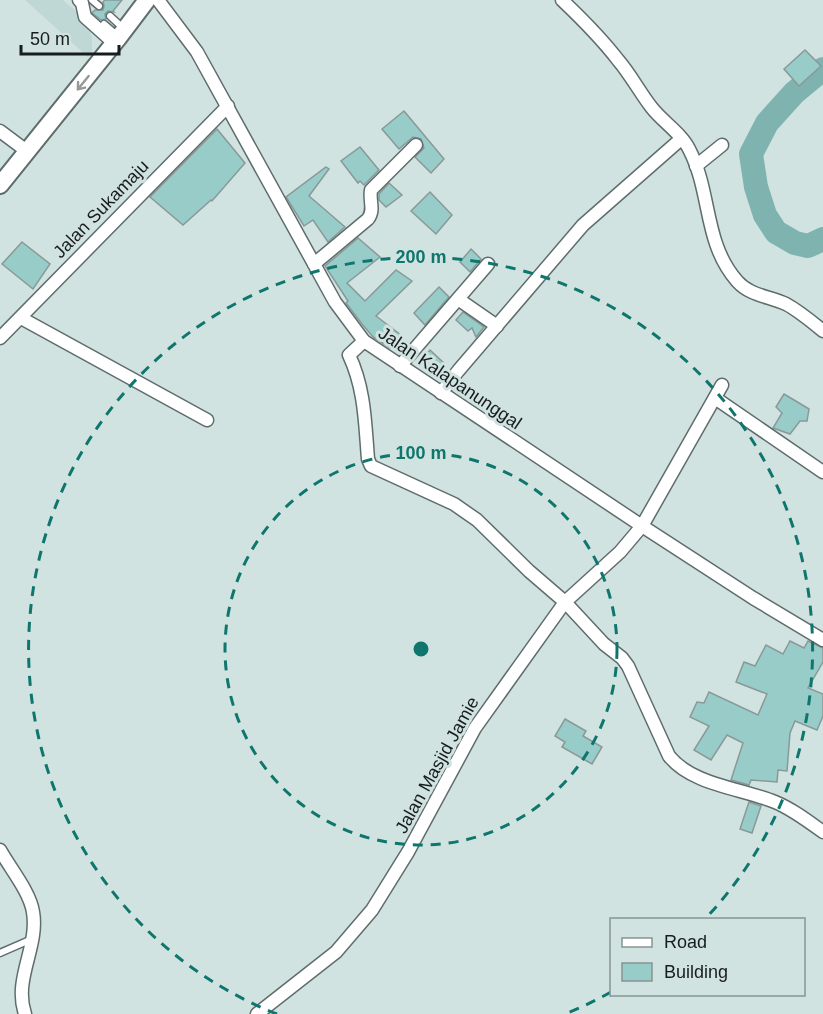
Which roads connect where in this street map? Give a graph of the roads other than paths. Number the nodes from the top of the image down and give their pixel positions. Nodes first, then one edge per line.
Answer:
1 (147, 0) edge
2 (158, 0) edge
3 (562, 0) edge
4 (84, 1) edge
5 (99, 6) dead end
6 (92, 13) dead end
7 (110, 16) dead end
8 (104, 24) dead end
9 (120, 37) junction
10 (228, 105) junction
11 (0, 131) edge
12 (681, 139) junction
13 (723, 145) dead end
14 (416, 146) dead end
15 (28, 152) junction
16 (696, 166) junction
17 (0, 185) edge
18 (314, 264) junction
19 (488, 264) dead end
20 (458, 299) junction
21 (21, 318) junction
22 (497, 326) junction
23 (823, 330) edge
24 (0, 338) edge
25 (364, 341) junction
26 (400, 366) junction
27 (722, 385) dead end
28 (441, 393) junction
29 (715, 398) junction
30 (207, 420) dead end
31 (823, 472) edge
32 (642, 526) junction
33 (565, 602) junction
34 (823, 640) edge
35 (823, 832) edge
36 (0, 850) edge
37 (32, 939) junction
38 (0, 953) edge
39 (25, 1014) edge
40 (257, 1014) edge

1 - 9 main road
2 - 10 street, Jalan Kalapanunggal
3 - 12 street
4 - 5 lane
4 - 6 lane
4 - 9 street
7 - 9 lane
8 - 9 lane
9 -> 15 main road
10 - 18 street, Jalan Kalapanunggal
10 - 21 street, Jalan Sukamaju
11 - 15 street
12 - 16 street
12 - 22 street
13 - 16 street
14 - 18 street
15 - 17 main road
16 - 23 street
18 - 25 street, Jalan Kalapanunggal
19 - 20 street
20 - 22 street
20 - 26 street
21 - 24 street, Jalan Sukamaju
21 - 30 street
22 - 28 street
25 - 26 street, Jalan Kalapanunggal
25 - 33 street
26 - 28 street, Jalan Kalapanunggal
27 - 29 street, Jalan Masjid Jamie
28 - 32 street, Jalan Kalapanunggal
29 - 31 street
29 - 32 street, Jalan Masjid Jamie
32 - 33 street, Jalan Masjid Jamie
32 - 34 street, Jalan Kalapanunggal
33 - 35 street
33 - 40 street, Jalan Masjid Jamie
36 - 37 street
37 - 38 lane
37 - 39 street

